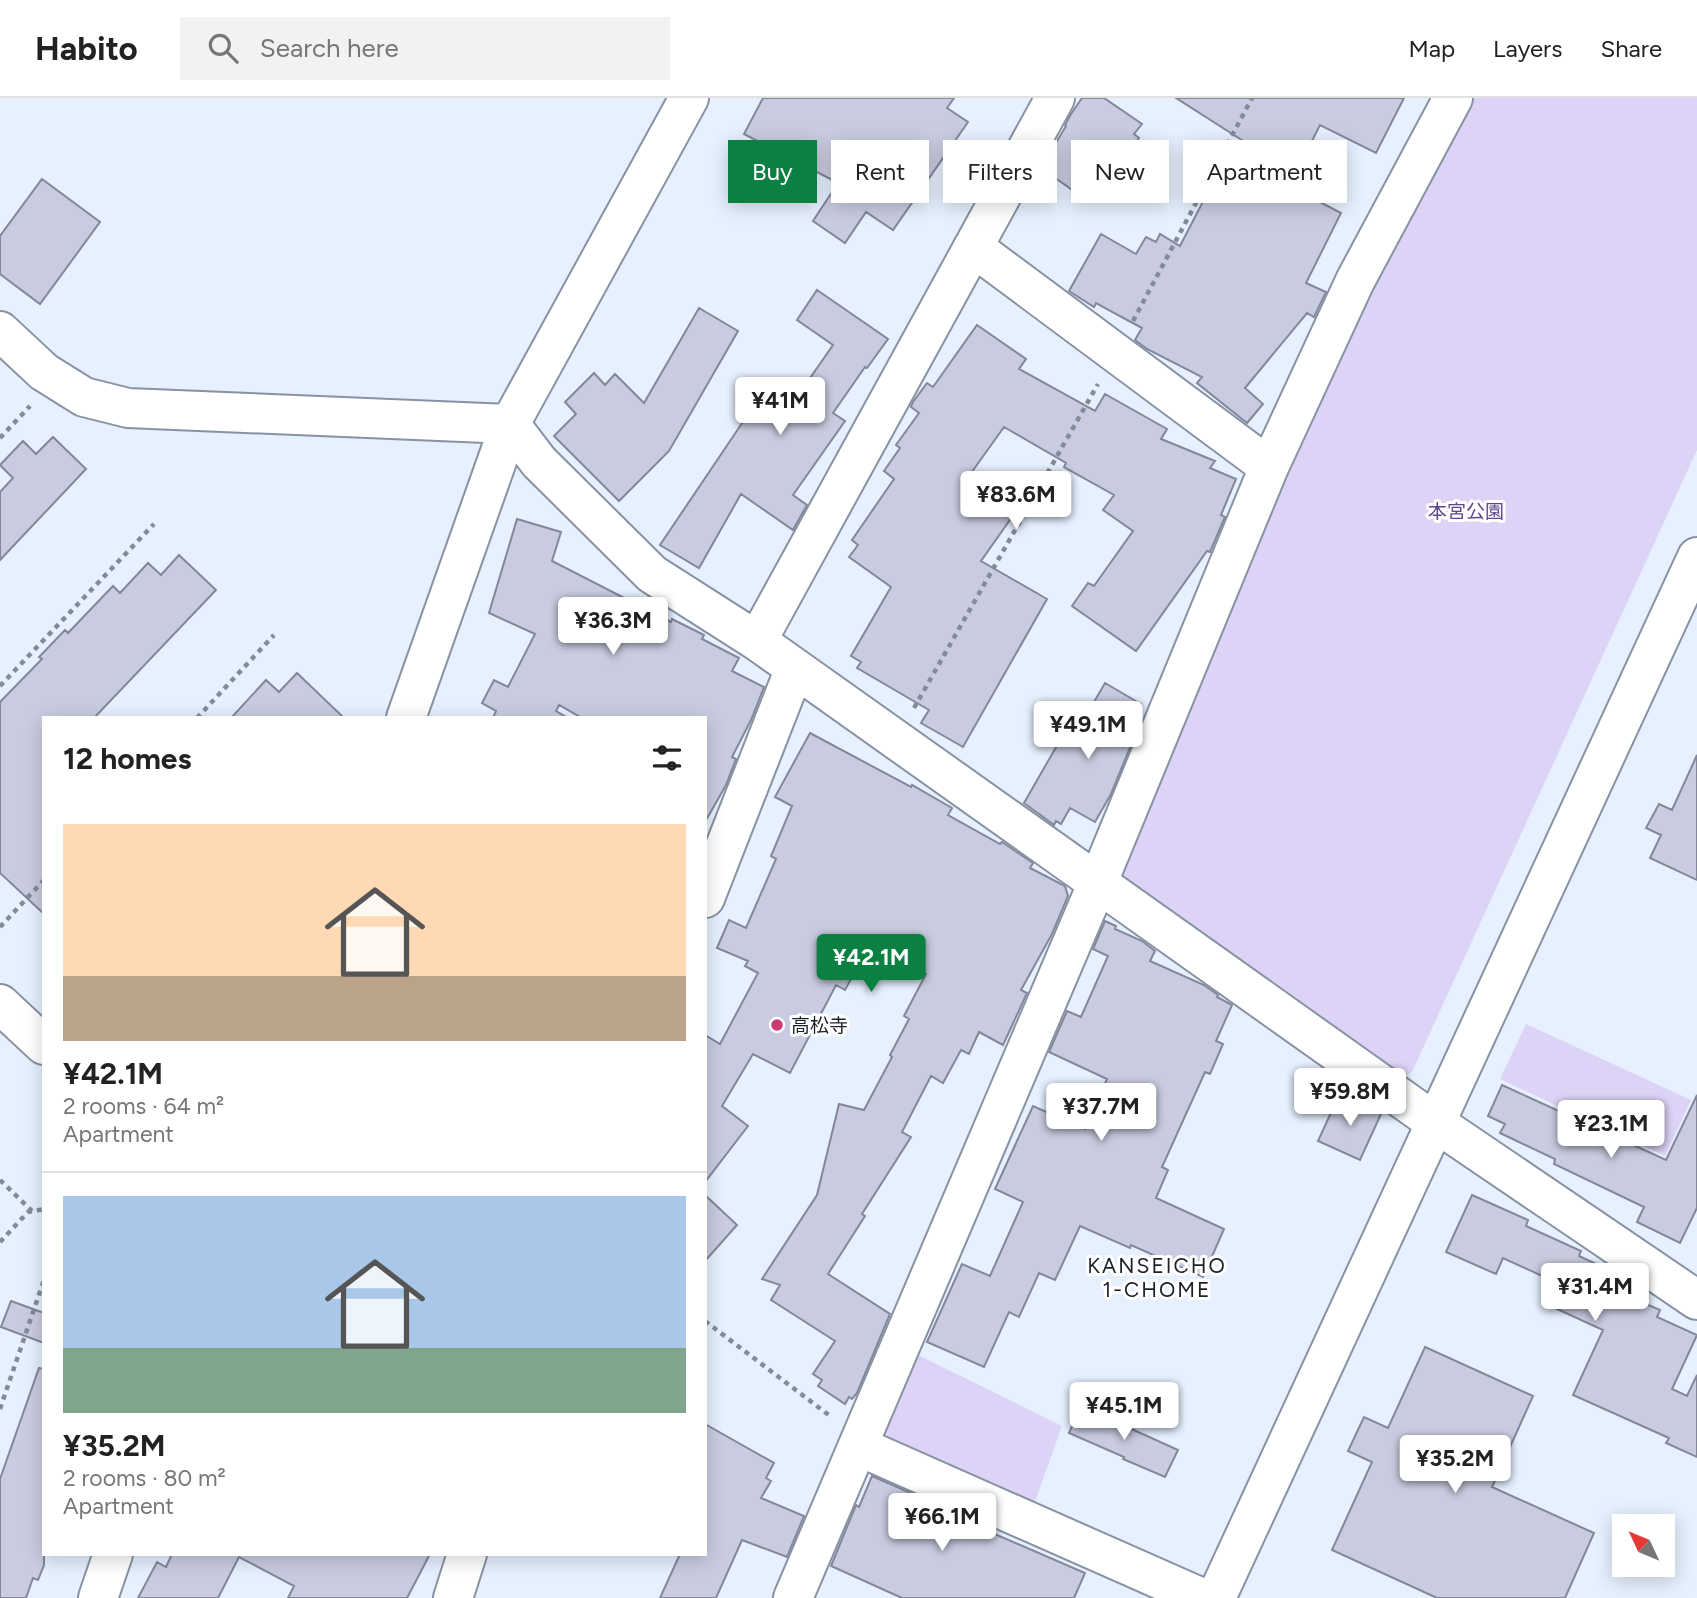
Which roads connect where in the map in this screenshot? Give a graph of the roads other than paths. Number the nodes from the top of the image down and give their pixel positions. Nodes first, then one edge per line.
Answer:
1 (689, 98) edge
2 (1055, 98) edge
3 (1453, 98) edge
4 (973, 247) junction
5 (0, 331) edge
6 (510, 424) junction
7 (1269, 467) junction
8 (1697, 557) edge
9 (757, 641) junction
10 (795, 668) junction
11 (406, 716) edge
12 (1098, 882) junction
13 (707, 893) edge
14 (0, 1004) edge
15 (42, 1043) edge
16 (1436, 1123) junction
17 (1697, 1300) edge
18 (859, 1443) junction
19 (112, 1556) edge
20 (466, 1556) edge
21 (97, 1598) edge
22 (453, 1598) edge
23 (793, 1598) edge
24 (1202, 1598) edge
25 (1216, 1598) edge

1 - 6 street
2 - 4 street
3 - 7 street
4 - 7 street
4 - 9 street
5 - 6 street
6 - 9 street
6 - 11 street
7 - 12 street
8 - 16 street
9 - 10 street
10 - 12 street
10 - 13 street
12 - 16 street
12 - 18 street
14 - 15 street
16 - 17 street
16 - 25 street
18 - 23 street
18 - 24 street
19 - 21 street
20 - 22 street

